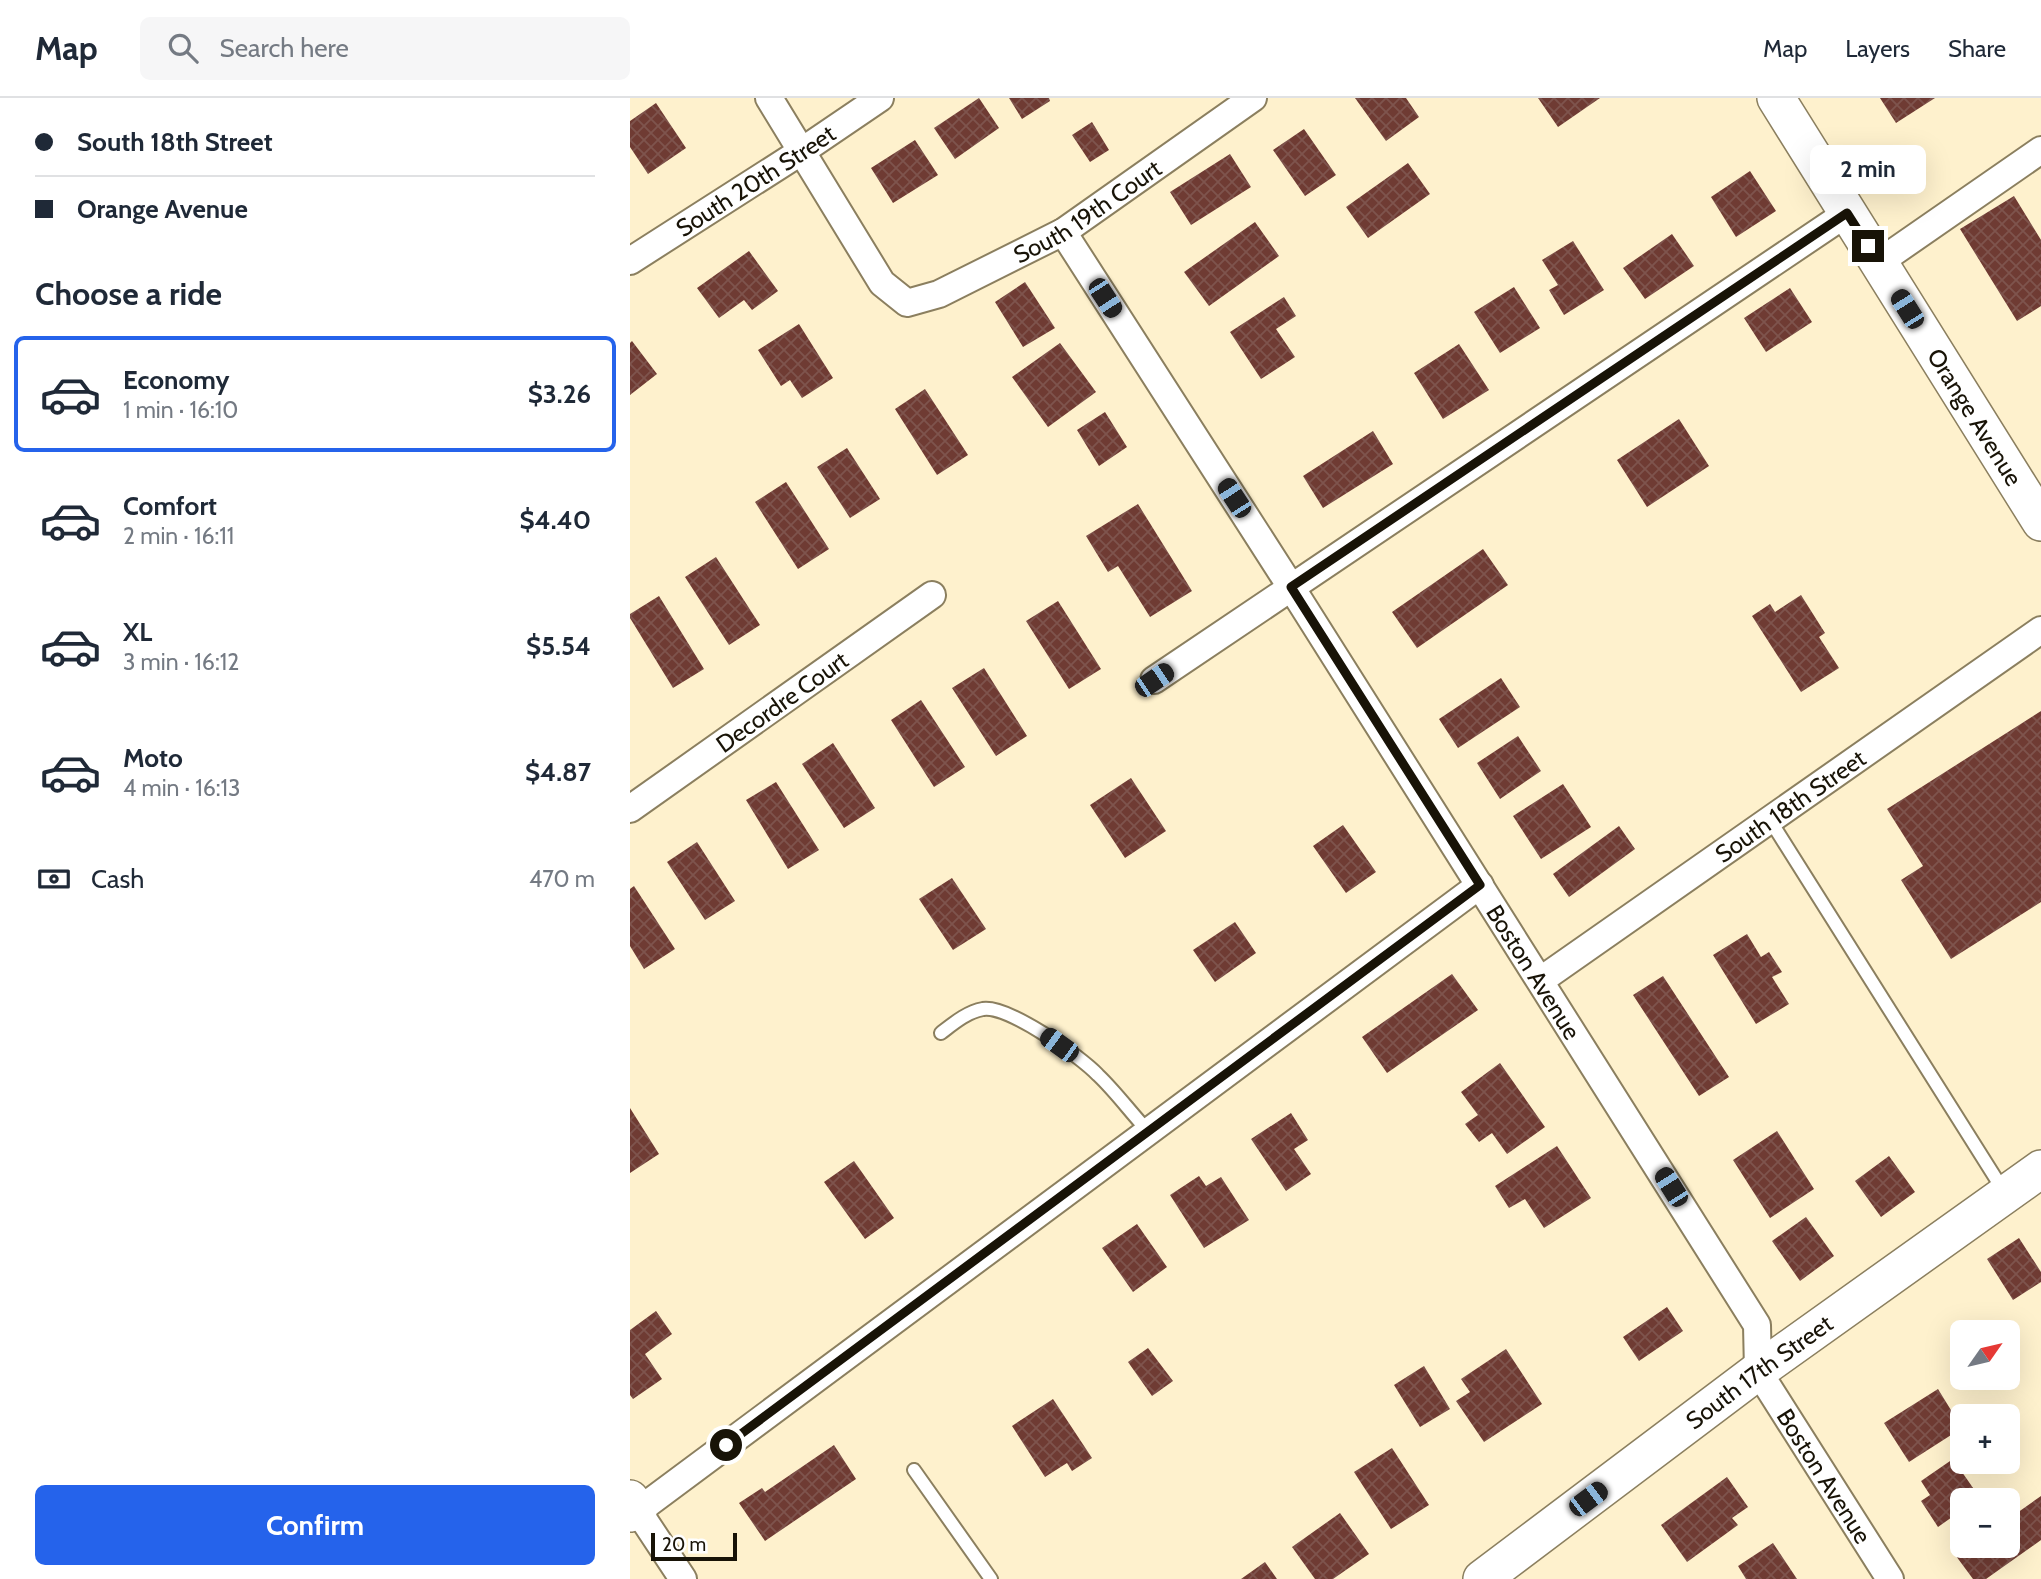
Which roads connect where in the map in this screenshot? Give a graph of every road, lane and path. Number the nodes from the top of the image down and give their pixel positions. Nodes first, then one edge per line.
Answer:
1 (769, 98) edge
2 (880, 98) edge
3 (1253, 98) edge
4 (1776, 98) edge
5 (2041, 150) edge
6 (802, 151) junction
7 (1847, 213) junction
8 (1063, 232) junction
9 (630, 261) edge
10 (1878, 263) junction
11 (2039, 516) edge
12 (1291, 587) junction
13 (932, 594) dead end
14 (2041, 631) edge
15 (1154, 680) dead end
16 (630, 808) edge
17 (1770, 820) junction
18 (1480, 885) junction
19 (1541, 980) junction
20 (941, 1033) dead end
21 (1148, 1132) junction
22 (2041, 1169) edge
23 (2006, 1195) junction
24 (1758, 1371) junction
25 (914, 1470) dead end
26 (633, 1508) edge
27 (683, 1579) edge
28 (991, 1579) edge
29 (1482, 1579) edge
30 (1889, 1579) edge

1 - 6 street
2 - 6 street, South 20th Street
3 - 8 street, South 19th Court
4 - 7 street, Orange Avenue
5 - 10 street
6 - 8 street, South 19th Court
6 - 9 street, South 20th Street
7 - 10 street, Orange Avenue
7 - 12 street
8 - 12 street, Boston Avenue
10 - 11 street, Orange Avenue
12 - 15 street
12 - 18 street, Boston Avenue
13 - 16 street, Decordre Court
14 - 17 street, South 18th Street
17 - 19 street, South 18th Street
17 - 23 lane
18 - 19 street, Boston Avenue
18 - 21 street
19 - 24 street, Boston Avenue
20 - 21 lane
21 - 26 street
22 - 23 street, South 17th Street
23 - 24 street, South 17th Street
24 - 29 street, South 17th Street
24 - 30 street, Boston Avenue
25 - 28 lane
26 - 27 street

